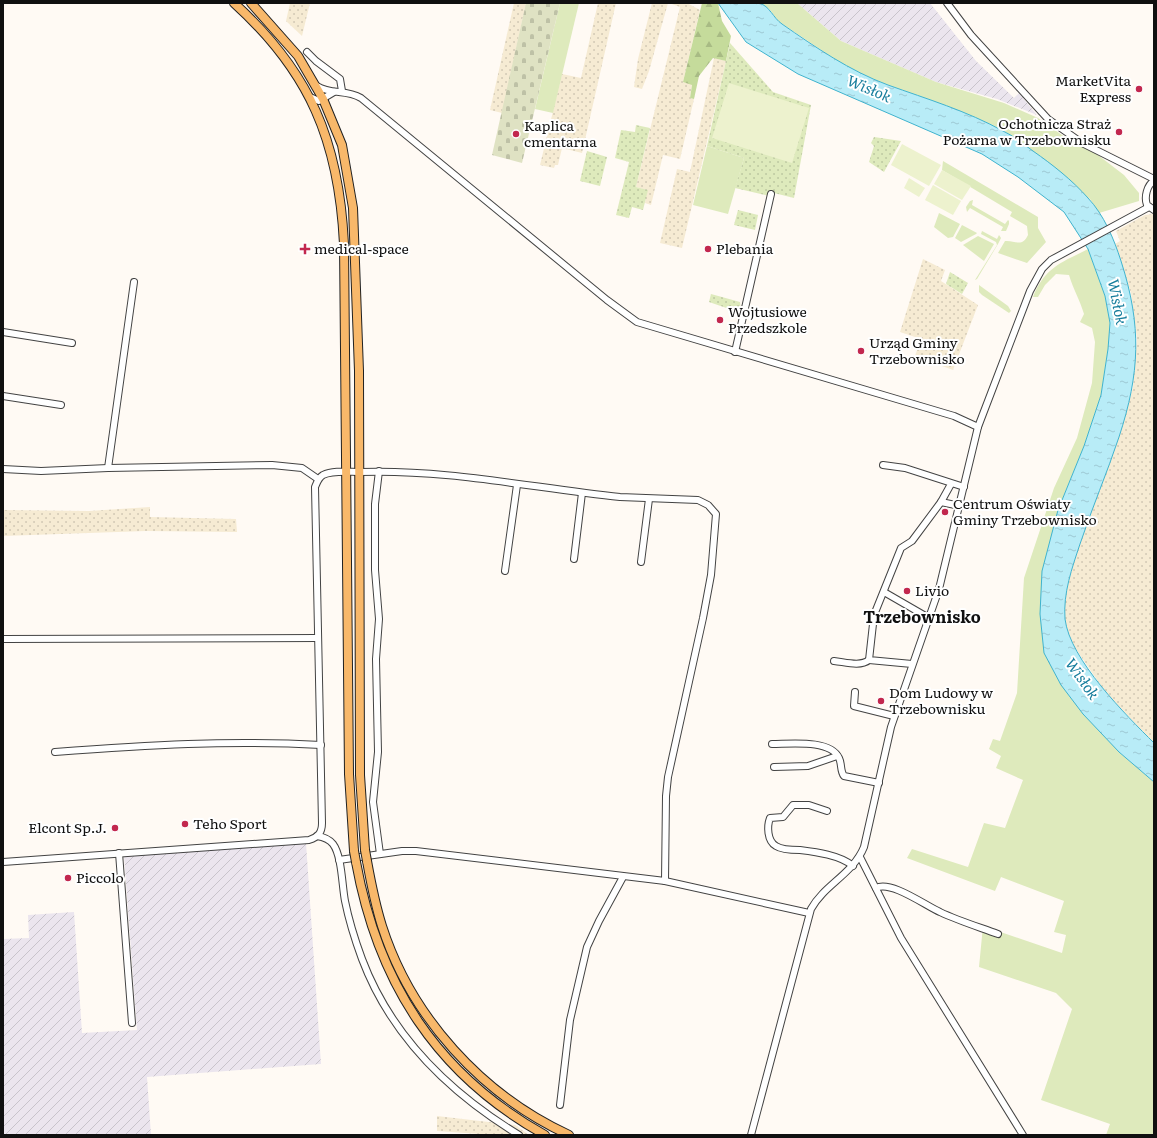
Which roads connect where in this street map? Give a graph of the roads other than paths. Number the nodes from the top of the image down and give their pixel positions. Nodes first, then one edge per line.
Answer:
1 (234, 3) edge
2 (251, 3) edge
3 (947, 3) edge
4 (307, 52) dead end
5 (316, 86) junction
6 (342, 91) junction
7 (334, 92) junction
8 (310, 97) junction
9 (323, 99) junction
10 (1152, 181) edge
11 (771, 194) dead end
12 (1151, 208) edge
13 (134, 282) dead end
14 (3, 332) edge
15 (72, 343) dead end
16 (735, 352) junction
17 (3, 396) edge
18 (61, 405) dead end
19 (978, 427) junction
20 (883, 466) dead end
21 (108, 468) junction
22 (3, 469) edge
23 (379, 471) junction
24 (347, 472) junction
25 (360, 472) junction
26 (318, 479) junction
27 (951, 484) junction
28 (517, 485) junction
29 (964, 487) junction
30 (582, 493) junction
31 (649, 499) junction
32 (941, 502) junction
33 (960, 506) junction
34 (574, 558) dead end
35 (641, 562) dead end
36 (505, 571) dead end
37 (884, 592) junction
38 (929, 618) junction
39 (318, 638) junction
40 (3, 639) edge
41 (869, 660) junction
42 (834, 661) dead end
43 (912, 664) junction
44 (855, 692) dead end
45 (894, 716) junction
46 (772, 744) dead end
47 (321, 745) junction
48 (55, 752) dead end
49 (837, 756) junction
50 (774, 768) dead end
51 (879, 783) junction
52 (827, 811) dead end
53 (317, 836) junction
54 (119, 853) junction
55 (380, 854) junction
56 (860, 857) junction
57 (339, 860) junction
58 (3, 862) edge
59 (853, 866) junction
60 (623, 877) junction
61 (664, 881) junction
62 (876, 888) junction
63 (809, 913) junction
64 (998, 934) dead end
65 (132, 1023) dead end
66 (560, 1105) dead end
67 (519, 1135) edge
68 (545, 1135) edge
69 (569, 1135) edge
70 (751, 1135) edge
71 (1023, 1135) edge

1 - 8 main road
2 - 5 main road
3 - 10 street
4 - 6 street
5 - 7 street
5 - 9 main road
6 - 7 street
6 - 16 street
7 - 9 street
8 - 9 street
8 - 24 main road
9 - 25 main road
10 - 12 street
11 - 16 street
12 - 19 street
13 - 21 street
14 - 15 street
16 - 19 street
17 - 18 street
19 - 29 street
20 - 27 street
21 - 22 street
21 - 26 street
23 - 25 street
23 - 28 street
23 - 55 street
24 - 25 street
24 - 26 street
24 - 68 main road, bridge
25 - 69 main road, bridge
26 - 39 street
27 - 29 street
27 - 32 street
28 - 30 street
28 - 36 street
29 - 33 street
30 - 31 street
30 - 34 street
31 - 35 street
31 - 61 street
32 - 33 street
32 - 37 street
33 - 38 street
37 - 38 street
37 - 41 street
38 - 43 street
39 - 40 street
39 - 47 street
41 - 42 street
41 - 43 street
43 - 45 street
44 - 45 street
45 - 51 street
46 - 49 street
47 - 48 street
47 - 53 street
49 - 50 street
49 - 51 street
51 - 56 street
52 - 59 street
53 - 54 street
53 - 57 street
54 - 58 street
54 - 65 street
55 - 57 street
55 - 60 street
56 - 59 street
56 - 62 street
57 - 67 street
59 - 63 street
60 - 61 street
60 - 66 street
61 - 63 street
62 - 64 street
62 - 71 street
63 - 70 street

